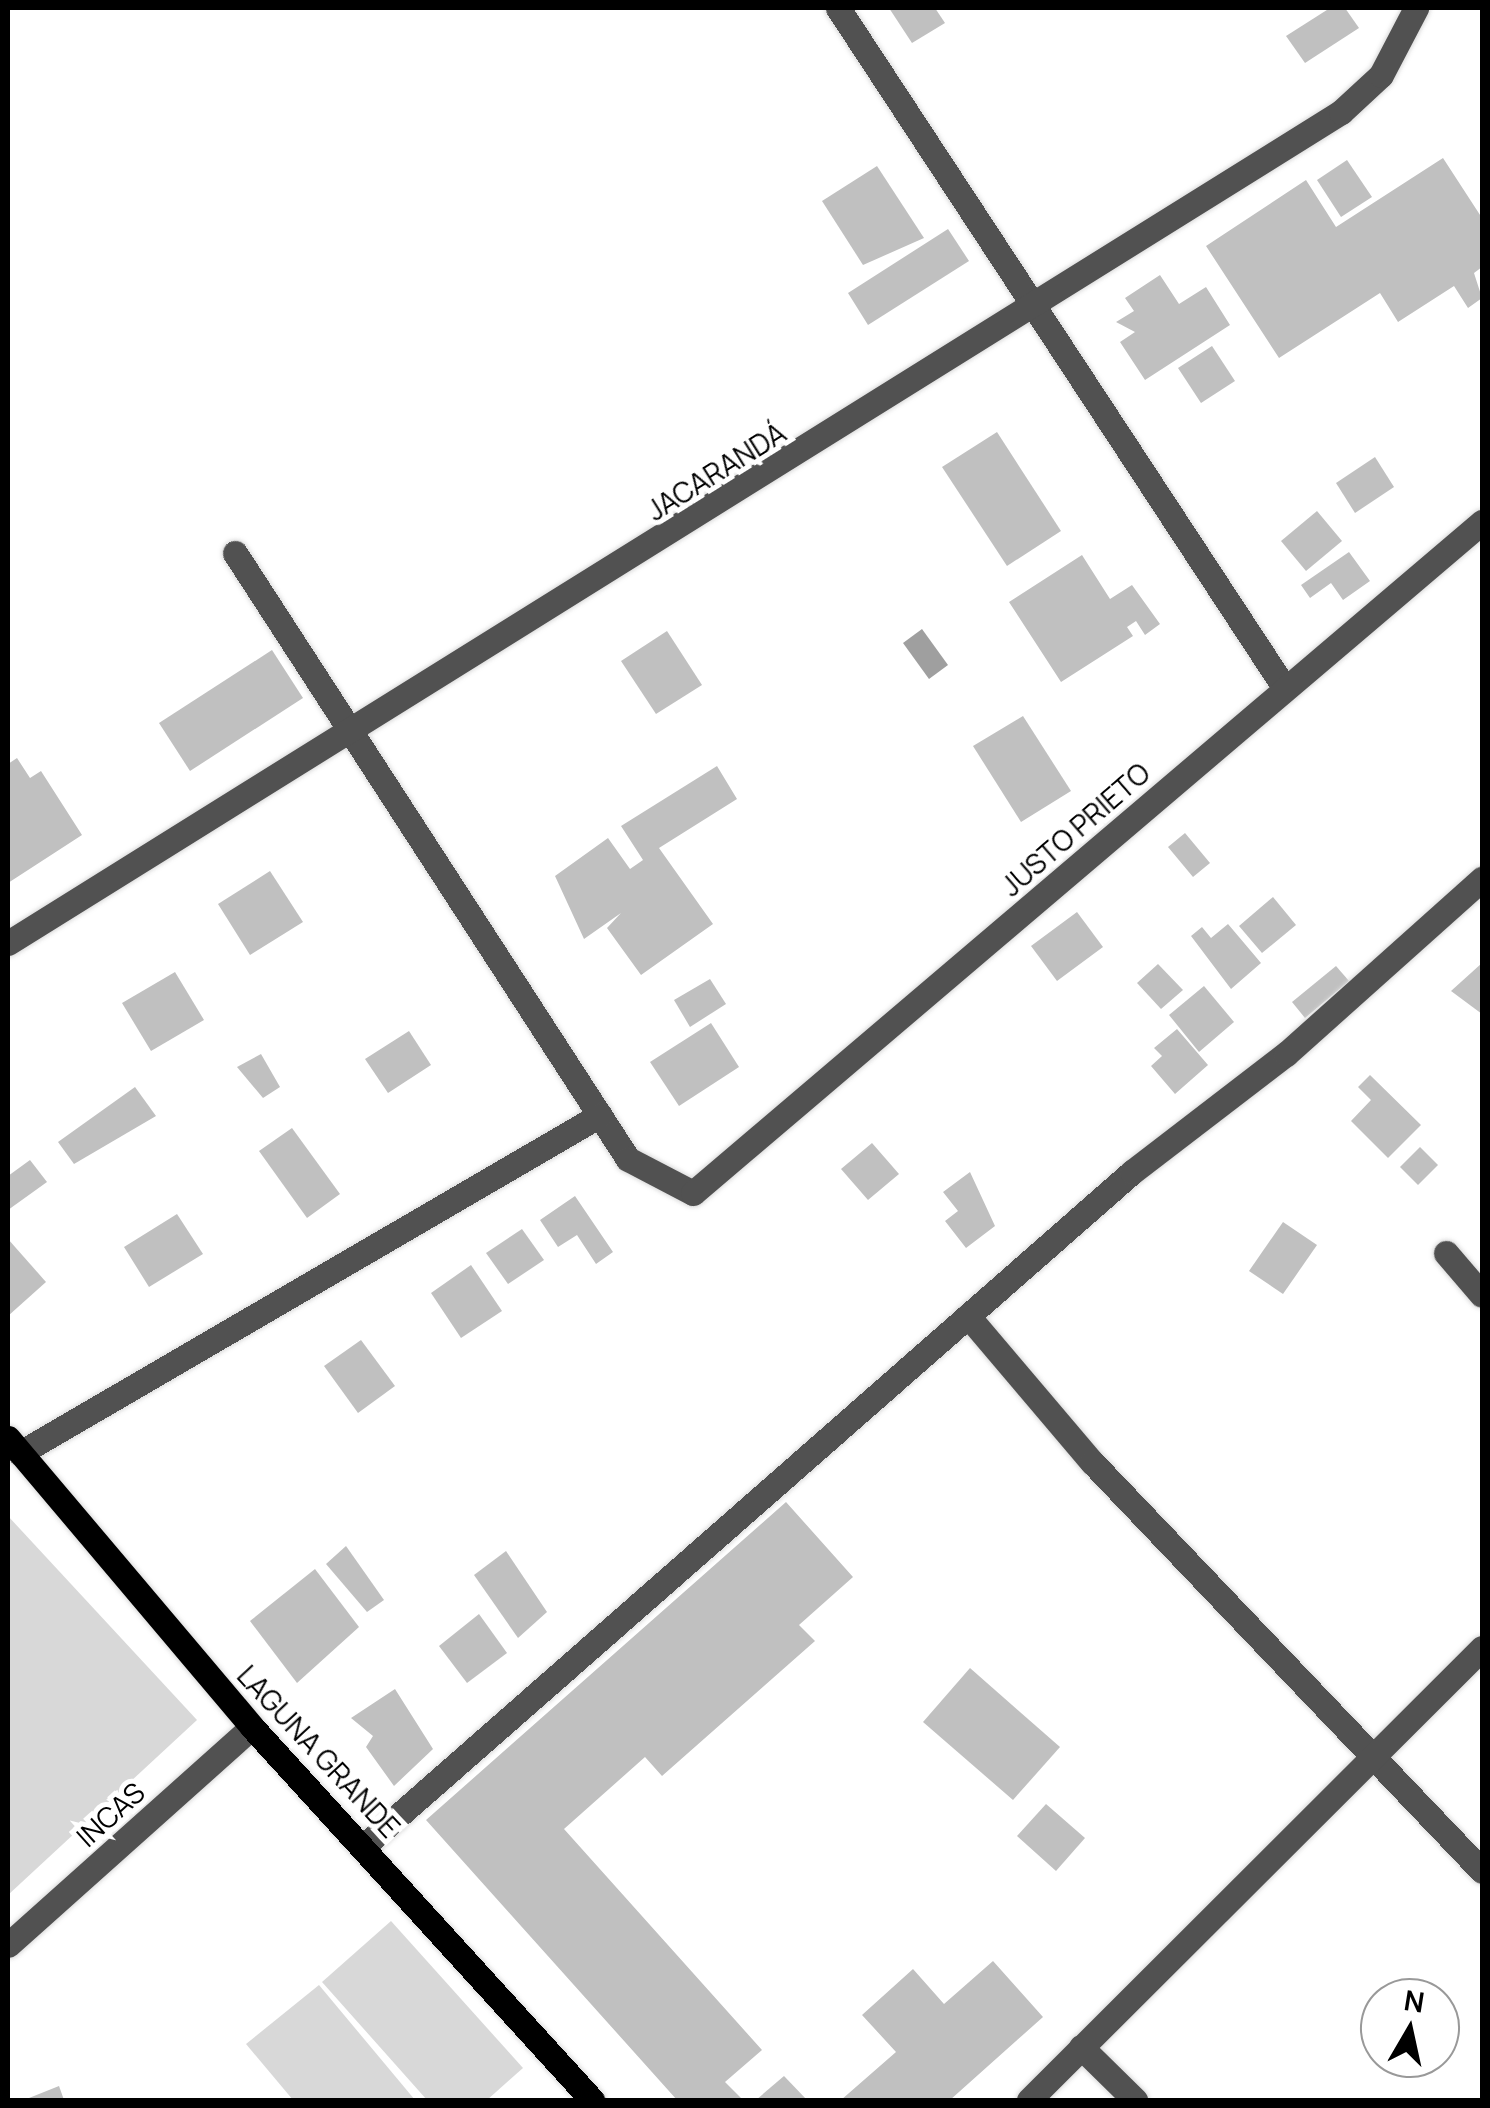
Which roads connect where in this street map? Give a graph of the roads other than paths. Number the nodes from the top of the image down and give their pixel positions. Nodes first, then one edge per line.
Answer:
1 (838, 8) edge
2 (1416, 8) edge
3 (1037, 306) junction
4 (1482, 522) edge
5 (235, 553) dead end
6 (1284, 687) junction
7 (352, 732) junction
8 (1482, 879) edge
9 (8, 943) edge
10 (600, 1114) junction
11 (1446, 1253) dead end
12 (1482, 1294) edge
13 (968, 1316) junction
14 (14, 1446) edge
15 (1482, 1648) edge
16 (252, 1727) junction
17 (1374, 1760) junction
18 (366, 1844) junction
19 (1482, 1871) edge
20 (8, 1945) edge
21 (1080, 2048) junction
22 (592, 2100) edge
23 (1030, 2100) edge
24 (1135, 2100) edge

1 - 3 street
2 - 3 street, JACARANDÁ
3 - 6 street
3 - 7 street, JACARANDÁ
4 - 6 street, JUSTO PRIETO
5 - 7 street
6 - 10 street, JUSTO PRIETO
7 - 9 street, JACARANDÁ
7 - 10 street
8 - 13 street
10 - 14 street
11 - 12 street
13 - 17 street
13 - 18 street
14 - 16 main road, LAGUNA GRANDE
15 - 17 street
16 - 18 main road, LAGUNA GRANDE
16 - 20 street, INCAS
17 - 19 street
17 - 21 street
18 - 22 main road, LAGUNA GRANDE
21 - 23 street
21 - 24 street

